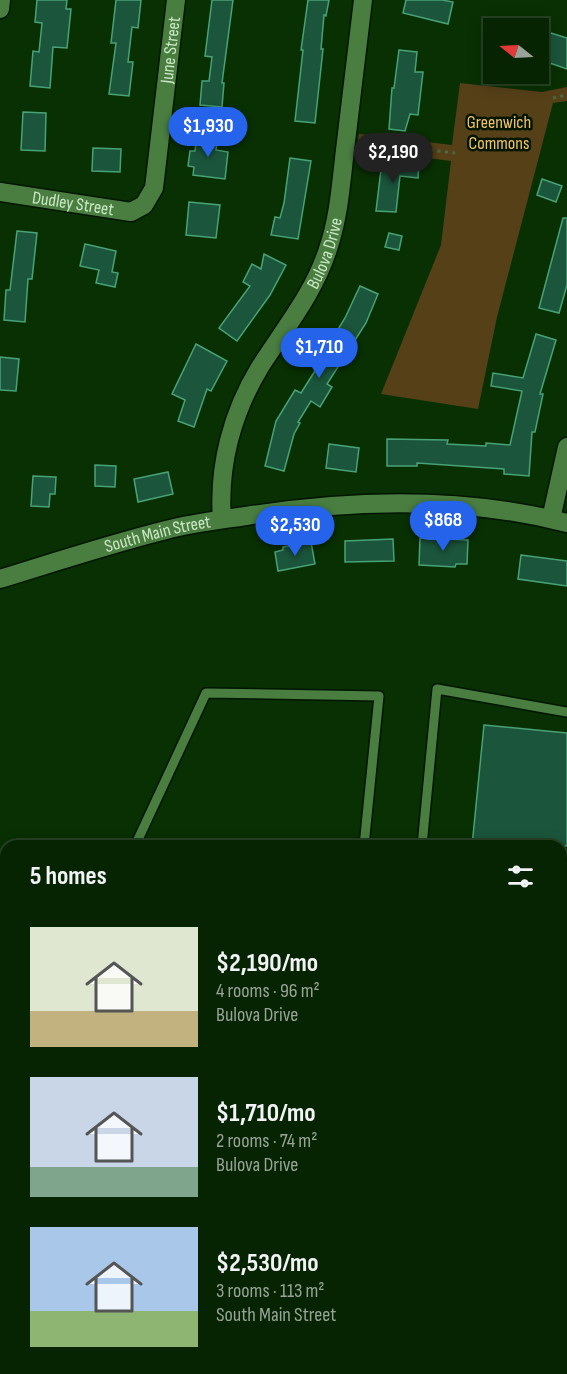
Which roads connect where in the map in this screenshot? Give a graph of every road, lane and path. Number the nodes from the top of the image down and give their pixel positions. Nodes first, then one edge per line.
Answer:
1 (1, 0) edge
2 (176, 0) edge
3 (363, 0) edge
4 (0, 9) edge
5 (567, 95) edge
6 (553, 98) dead end
7 (363, 142) dead end
8 (455, 153) dead end
9 (0, 192) edge
10 (144, 204) joint
11 (567, 447) edge
12 (222, 519) junction
13 (559, 521) edge
14 (0, 579) edge
15 (567, 712) edge
16 (138, 840) edge
17 (365, 840) edge
18 (423, 840) edge

1 - 4 street
2 - 10 street, June Street
3 - 12 street, Bulova Drive
5 - 6 path
7 - 8 path
9 - 10 street, Dudley Street
11 - 13 street
12 - 13 street, South Main Street
12 - 14 street, South Main Street
15 - 18 lane
16 - 17 lane

